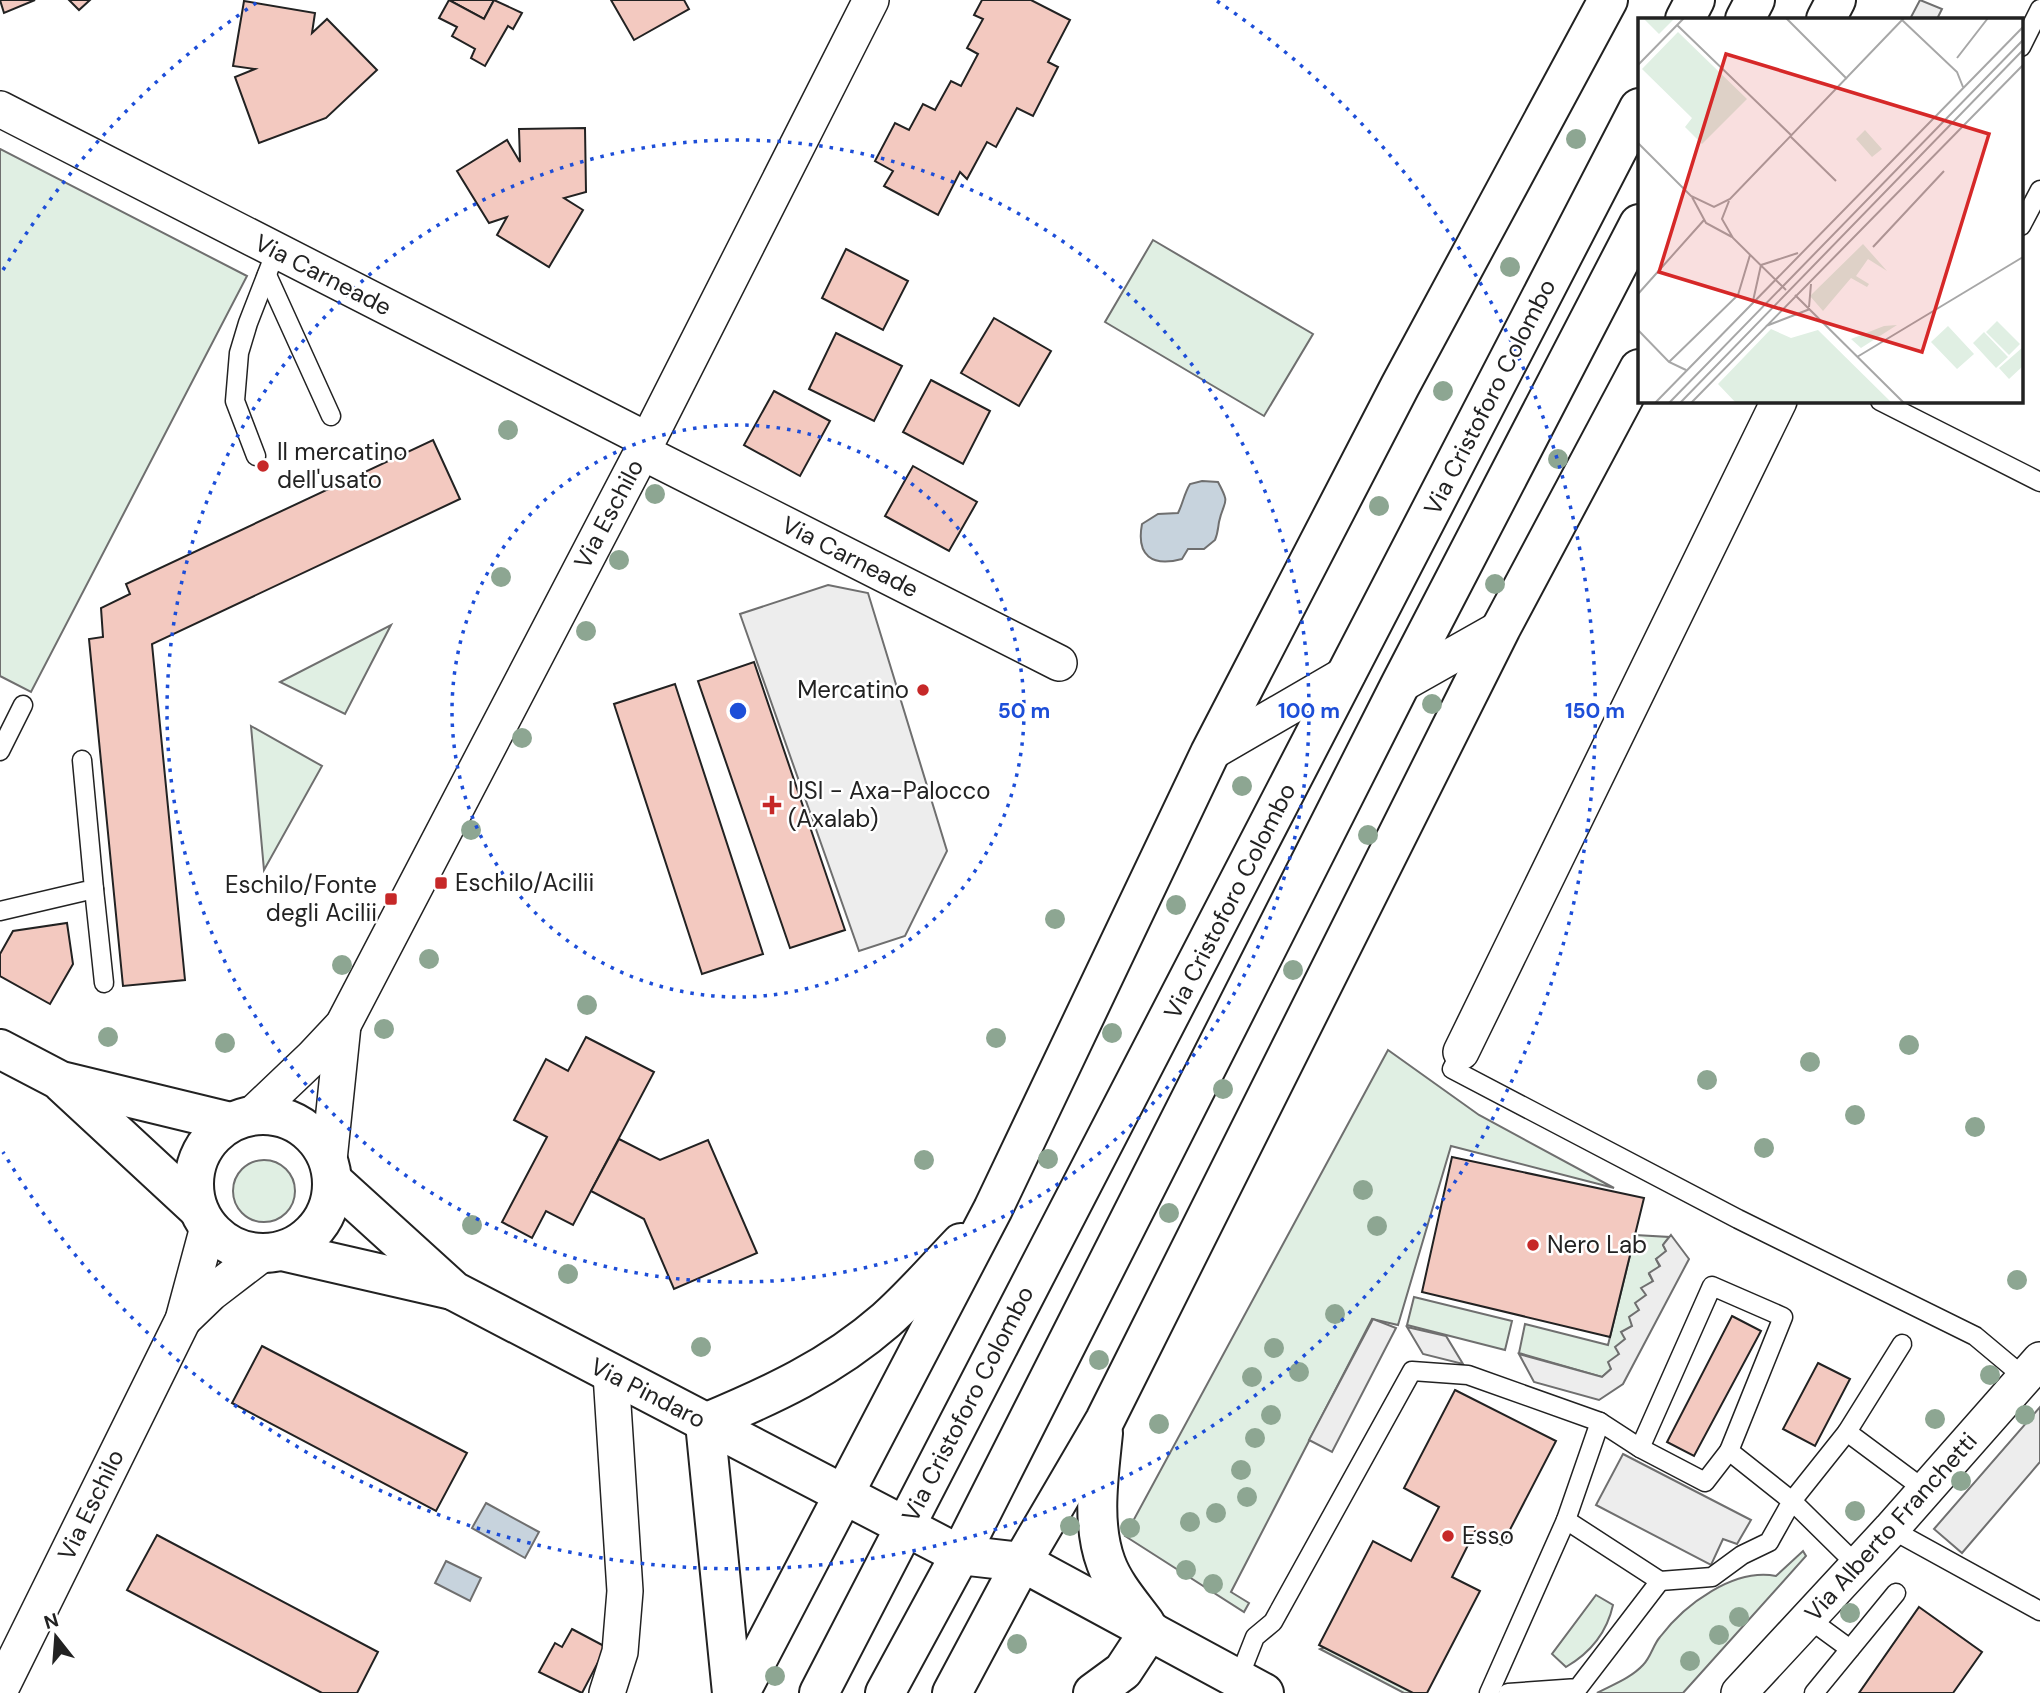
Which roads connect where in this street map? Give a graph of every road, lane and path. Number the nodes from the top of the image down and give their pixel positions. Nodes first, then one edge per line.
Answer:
1 (871, 0) edge
2 (1608, 0) edge
3 (1695, 0) edge
4 (1755, 0) edge
5 (1836, 0) edge
6 (2034, 0) edge
7 (2040, 3) edge
8 (2040, 9) edge
9 (1686, 18) edge
10 (1746, 18) edge
11 (1827, 18) edge
12 (2022, 45) edge
13 (0, 109) edge
14 (1638, 110) edge
15 (2040, 190) edge
16 (2022, 224) edge
17 (1638, 226) edge
18 (272, 263) junction
19 (1638, 371) edge
20 (1779, 402) edge
21 (1882, 402) edge
22 (331, 416) dead end
23 (644, 446) junction
24 (256, 456) dead end
25 (2040, 481) edge
26 (1501, 628) junction
27 (1059, 663) dead end
28 (1348, 673) junction
29 (1400, 685) junction
30 (23, 705) dead end
31 (0, 751) edge
32 (1210, 753) junction
33 (82, 760) dead end
34 (94, 889) junction
35 (0, 911) edge
36 (104, 983) dead end
37 (343, 1025) junction
38 (0, 1049) edge
39 (1461, 1052) joint
40 (61, 1081) junction
41 (241, 1119) junction
42 (331, 1170) junction
43 (993, 1209) junction
44 (203, 1218) junction
45 (272, 1252) junction
46 (454, 1291) junction
47 (183, 1320) junction
48 (1902, 1345) dead end
49 (2032, 1369) edge
50 (611, 1374) junction
51 (1105, 1420) junction
52 (1600, 1422) junction
53 (705, 1423) junction
54 (1847, 1432) junction
55 (1640, 1448) junction
56 (1729, 1451) junction
57 (1925, 1490) junction
58 (843, 1494) junction
59 (1792, 1501) junction
60 (1566, 1520) junction
61 (905, 1527) junction
62 (1891, 1529) junction
63 (960, 1555) junction
64 (1023, 1562) junction
65 (1858, 1566) junction
66 (1660, 1581) junction
67 (1896, 1593) dead end
68 (2040, 1611) edge
69 (1810, 1619) junction
70 (1150, 1630) junction
71 (1850, 1649) junction
72 (1251, 1686) edge
73 (0, 1690) edge
74 (607, 1693) edge
75 (732, 1693) edge
76 (740, 1693) edge
77 (819, 1693) edge
78 (885, 1693) edge
79 (952, 1693) edge
80 (1093, 1693) edge
81 (1489, 1693) edge
82 (1508, 1693) edge
83 (1740, 1693) edge
84 (1814, 1693) edge

1 - 23 street, Via Eschilo
2 - 32 street
3 - 9 street
4 - 10 street
5 - 11 street
6 - 7 lane
8 - 12 lane
13 - 18 street, Via Carneade
14 - 28 street, Via Cristoforo Colombo
15 - 16 lane
17 - 29 street
18 - 22 lane
18 - 23 street, Via Carneade
18 - 24 lane
19 - 26 street
20 - 39 street
21 - 25 lane
23 - 27 street, Via Carneade
23 - 37 street, Via Eschilo
26 - 29 street
26 - 51 street
28 - 32 street
28 - 61 street, Via Cristoforo Colombo
29 - 63 street
30 - 31 lane
32 - 43 street
33 - 34 lane
34 - 35 lane
34 - 36 lane
37 - 41 street
37 - 42 street
38 - 40 street
39 - 49 lane
40 - 41 street
40 - 44 street
41 - 42 street
41 - 44 street
42 - 45 street
42 - 46 street
43 - 53 street
43 - 58 street
44 - 45 street
44 - 47 street
45 - 46 street
45 - 47 street
46 - 50 street, Via Pindaro
47 - 73 street, Via Eschilo
48 - 54 lane
49 - 57 street, Via Alberto Franchetti
50 - 53 street, Via Pindaro
50 - 74 street
51 - 64 street
51 - 70 street
52 - 55 lane
52 - 60 lane
52 - 72 lane
53 - 58 street, Via Pindaro
53 - 75 street
54 - 57 lane
54 - 59 lane
55 - 56 lane
55 - 56 lane
56 - 59 lane
57 - 62 street, Via Alberto Franchetti
58 - 61 street, Via Pindaro
58 - 76 street
59 - 65 lane
59 - 66 lane
60 - 66 lane
60 - 81 lane
61 - 63 street, Via Pindaro
61 - 77 street, Via Cristoforo Colombo
62 - 65 street, Via Alberto Franchetti
62 - 68 lane
63 - 64 street
63 - 78 street
64 - 70 street
64 - 79 street
65 - 69 street, Via Alberto Franchetti
66 - 82 lane
67 - 71 lane
69 - 71 lane
69 - 83 street, Via Alberto Franchetti
70 - 72 street
70 - 80 street
71 - 84 lane

